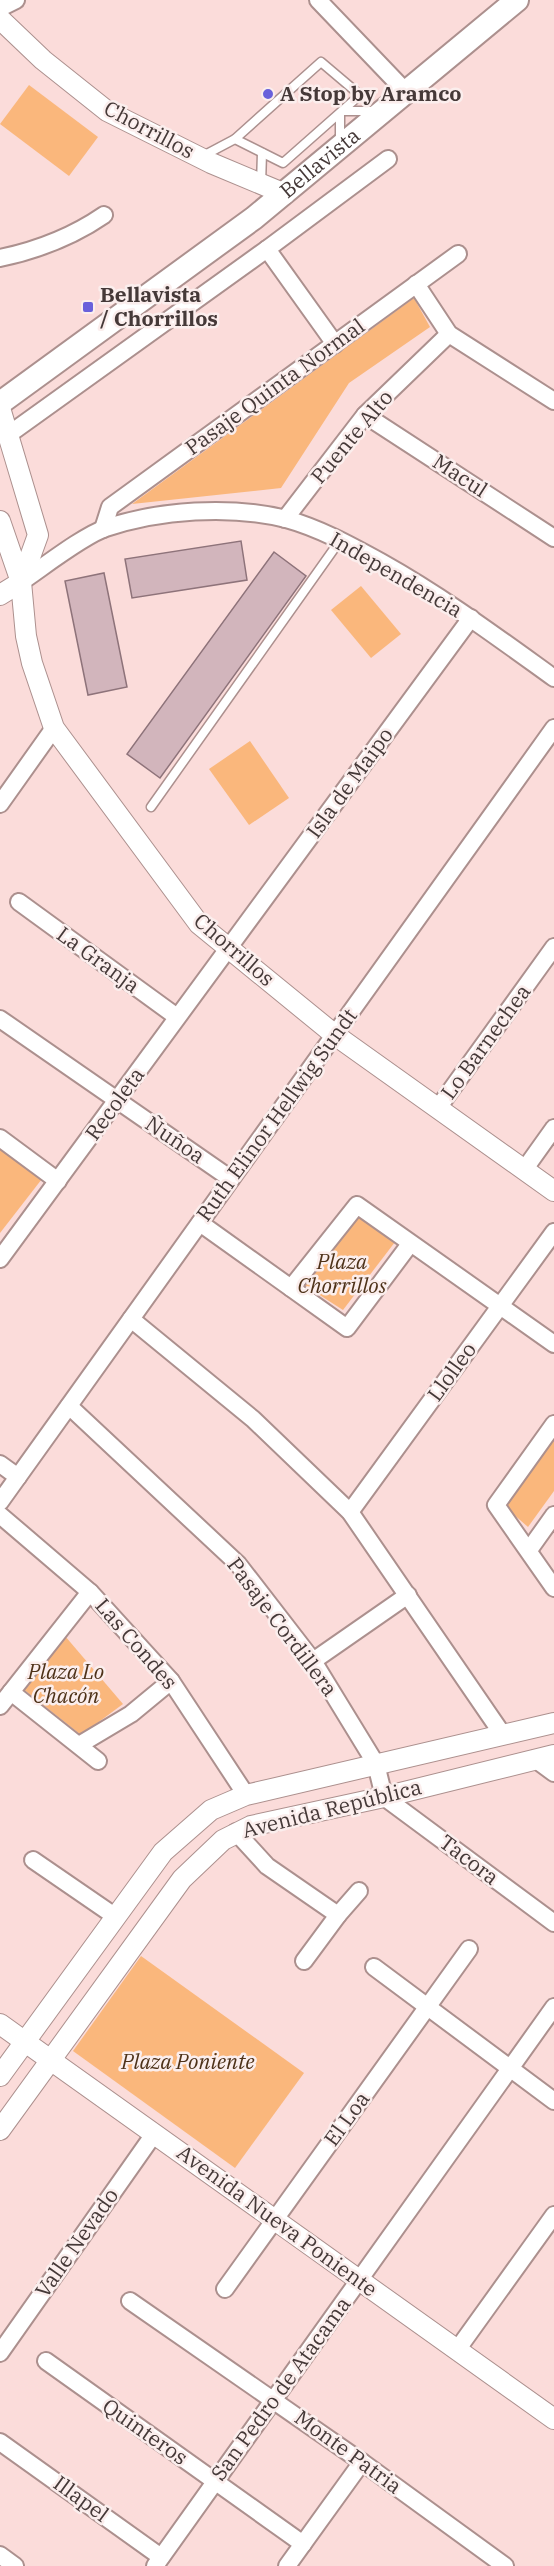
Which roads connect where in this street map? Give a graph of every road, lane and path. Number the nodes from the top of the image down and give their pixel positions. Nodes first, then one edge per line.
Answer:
1 (16, 0) edge
2 (318, 0) edge
3 (517, 0) edge
4 (0, 8) edge
5 (0, 19) edge
6 (407, 93) junction
7 (384, 111) junction
8 (341, 112) junction
9 (235, 139) junction
10 (340, 148) junction
11 (262, 153) junction
12 (199, 158) junction
13 (388, 159) dead end
14 (261, 184) junction
15 (285, 194) junction
16 (104, 215) dead end
17 (267, 249) junction
18 (458, 254) dead end
19 (0, 258) edge
20 (416, 284) junction
21 (449, 333) junction
22 (335, 344) junction
23 (554, 401) edge
24 (365, 415) junction
25 (2, 416) edge
26 (285, 519) junction
27 (0, 521) edge
28 (103, 529) junction
29 (554, 538) edge
30 (341, 539) junction
31 (21, 582) junction
32 (0, 595) edge
33 (471, 618) junction
34 (554, 678) edge
35 (54, 728) junction
36 (554, 728) edge
37 (0, 804) edge
38 (151, 807) dead end
39 (19, 902) dead end
40 (554, 947) edge
41 (230, 948) junction
42 (177, 1017) junction
43 (0, 1018) edge
44 (335, 1035) junction
45 (117, 1100) junction
46 (438, 1108) junction
47 (554, 1128) edge
48 (0, 1138) edge
49 (524, 1170) junction
50 (231, 1179) junction
51 (58, 1181) junction
52 (554, 1191) edge
53 (200, 1223) junction
54 (554, 1233) edge
55 (410, 1244) junction
56 (0, 1259) edge
57 (291, 1288) junction
58 (500, 1306) junction
59 (131, 1319) junction
60 (554, 1344) edge
61 (69, 1406) junction
62 (554, 1424) edge
63 (0, 1464) edge
64 (18, 1477) junction
65 (0, 1502) edge
66 (350, 1512) junction
67 (0, 1515) edge
68 (554, 1515) edge
69 (529, 1550) junction
70 (554, 1588) edge
71 (90, 1592) junction
72 (408, 1594) junction
73 (314, 1661) junction
74 (171, 1682) junction
75 (11, 1692) junction
76 (0, 1706) edge
77 (554, 1723) edge
78 (503, 1735) junction
79 (79, 1745) junction
80 (544, 1757) edge
81 (98, 1761) dead end
82 (376, 1764) junction
83 (554, 1773) edge
84 (246, 1795) junction
85 (384, 1797) junction
86 (236, 1832) junction
87 (33, 1860) dead end
88 (359, 1891) dead end
89 (338, 1916) junction
90 (116, 1917) junction
91 (554, 1923) edge
92 (469, 1949) dead end
93 (304, 1961) dead end
94 (374, 1967) dead end
95 (428, 2007) junction
96 (554, 2007) edge
97 (0, 2024) edge
98 (25, 2041) junction
99 (50, 2060) junction
100 (510, 2068) junction
101 (0, 2076) edge
102 (554, 2101) edge
103 (0, 2130) edge
104 (154, 2134) junction
105 (554, 2215) edge
106 (274, 2219) junction
107 (359, 2280) junction
108 (225, 2289) dead end
109 (130, 2301) dead end
110 (457, 2350) junction
111 (0, 2353) edge
112 (46, 2361) dead end
113 (274, 2399) junction
114 (553, 2416) edge
115 (0, 2442) edge
116 (362, 2462) junction
117 (216, 2481) junction
118 (303, 2544) junction
119 (0, 2555) edge
120 (158, 2562) edge
121 (15, 2566) edge
122 (287, 2566) edge
123 (504, 2566) edge

1 - 4 street
2 - 6 street
3 - 6 main road, Bellavista
5 - 12 street, Chorrillos
6 - 7 main road, Bellavista
7 - 8 lane
7 - 10 main road, Bellavista
8 - 9 lane
8 - 10 lane
8 - 11 lane
9 - 11 lane
9 - 12 lane
10 - 15 main road, Bellavista
11 - 14 lane
12 - 14 street, Chorrillos
13 - 17 street
14 - 15 street, Chorrillos
15 - 25 main road, Bellavista
16 - 19 street
17 - 22 street
17 - 25 street
18 - 20 street, Pasaje Quinta Normal
20 - 21 street
20 - 22 street, Pasaje Quinta Normal
21 - 23 street
21 - 24 street, Puente Alto
22 - 28 street, Pasaje Quinta Normal
24 - 26 street, Puente Alto
24 - 29 street, Macul
25 - 31 street, Chorrillos
26 - 28 street, Independencia
26 - 30 street, Independencia
27 - 31 street, Chorrillos
28 - 31 street, Independencia
30 - 33 street, Independencia
30 - 38 lane
31 - 32 street
31 - 35 street, Chorrillos
33 - 34 street, Independencia
33 - 41 street, Isla de Maipo
35 - 37 street
35 - 41 street, Chorrillos
36 - 44 street, Ruth Elinor Hellwig Sundt
39 - 42 street, La Granja
40 - 46 street, Lo Barnechea
41 - 42 street, Recoleta
41 - 44 street, Chorrillos
42 - 45 street, Recoleta
43 - 45 street, Ñuñoa
44 - 46 street, Chorrillos
44 - 50 street, Ruth Elinor Hellwig Sundt
45 - 50 street, Ñuñoa
45 - 51 street, Recoleta
46 - 49 street, Chorrillos
47 - 49 street
48 - 51 street
49 - 52 street, Chorrillos
50 - 53 street, Ruth Elinor Hellwig Sundt
51 - 56 street, Recoleta
53 - 57 street
53 - 59 street, Ruth Elinor Hellwig Sundt
54 - 58 street, Llolleo
55 - 57 street
55 - 57 street
55 - 58 street
58 - 60 street
58 - 66 street, Llolleo
59 - 61 street, Ruth Elinor Hellwig Sundt
59 - 66 street
61 - 64 street, Ruth Elinor Hellwig Sundt
61 - 73 street, Pasaje Cordillera
62 - 69 street
63 - 64 street
64 - 65 street, Ruth Elinor Hellwig Sundt
66 - 72 street
67 - 71 street, Las Condes
68 - 69 street
69 - 70 street
71 - 74 street, Las Condes
71 - 75 street
72 - 73 street
72 - 78 street
73 - 82 street, Pasaje Cordillera
74 - 79 street
74 - 84 street, Las Condes
75 - 76 street
75 - 79 street
77 - 78 street, Avenida República
78 - 82 street, Avenida República
79 - 81 street
80 - 83 street
80 - 85 street, Avenida República
82 - 84 street, Avenida República
82 - 85 street, Pasaje Cordillera
84 - 90 street, Avenida República
85 - 86 street, Avenida República
85 - 91 street, Tacora
86 - 89 street
86 - 99 street, Avenida República
87 - 90 street
88 - 89 street
89 - 93 street
90 - 98 street, Avenida República
92 - 95 street, El Loa
94 - 95 street
95 - 100 street
95 - 106 street, El Loa
96 - 100 street, San Pedro de Atacama
97 - 98 street, Avenida Nueva Poniente
98 - 99 street, Avenida Nueva Poniente
98 - 101 street, Avenida República
99 - 103 street, Avenida República
99 - 104 street, Avenida Nueva Poniente
100 - 102 street
100 - 107 street, San Pedro de Atacama
104 - 106 street, Avenida Nueva Poniente
104 - 111 street, Valle Nevado
105 - 110 street
106 - 107 street, Avenida Nueva Poniente
106 - 108 street, El Loa
107 - 110 street, Avenida Nueva Poniente
107 - 113 street, San Pedro de Atacama
109 - 113 street, Monte Patria
110 - 114 street, Avenida Nueva Poniente
112 - 117 street, Quinteros
113 - 116 street, Monte Patria
113 - 117 street, San Pedro de Atacama
115 - 120 street, Illapel
116 - 118 street
116 - 123 street, Monte Patria
117 - 118 street, Quinteros
117 - 120 street, San Pedro de Atacama
118 - 122 street
119 - 121 street

